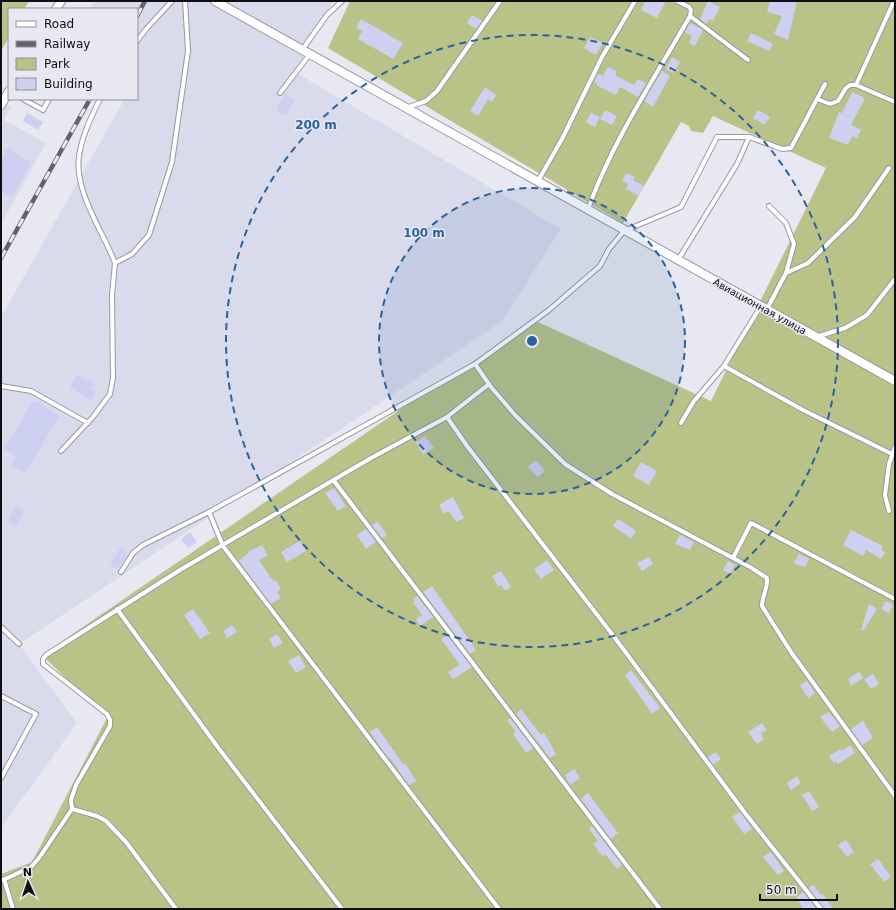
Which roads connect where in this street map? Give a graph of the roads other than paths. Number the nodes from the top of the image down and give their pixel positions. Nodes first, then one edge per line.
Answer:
1 (172, 1) edge
2 (186, 1) edge
3 (215, 1) edge
4 (342, 1) edge
5 (500, 1) edge
6 (635, 1) edge
7 (677, 1) edge
8 (894, 1) edge
9 (690, 16) junction
10 (138, 40) edge
11 (306, 52) junction
12 (748, 60) dead end
13 (825, 84) dead end
14 (856, 85) junction
15 (8, 93) edge
16 (280, 93) dead end
17 (817, 99) junction
18 (25, 100) edge
19 (48, 100) edge
20 (100, 100) edge
21 (895, 102) edge
22 (1, 105) edge
23 (406, 108) junction
24 (748, 137) junction
25 (889, 168) dead end
26 (538, 181) junction
27 (769, 206) dead end
28 (588, 209) junction
29 (624, 231) junction
30 (678, 260) junction
31 (115, 263) junction
32 (786, 274) junction
33 (895, 278) edge
34 (764, 308) junction
35 (816, 337) junction
36 (475, 364) junction
37 (724, 366) junction
38 (895, 381) edge
39 (489, 384) junction
40 (1, 386) edge
41 (447, 417) junction
42 (88, 423) junction
43 (681, 423) dead end
44 (895, 447) edge
45 (61, 452) dead end
46 (892, 454) junction
47 (334, 480) junction
48 (888, 510) dead end
49 (209, 512) junction
50 (222, 546) junction
51 (733, 558) junction
52 (121, 572) dead end
53 (895, 599) edge
54 (117, 609) junction
55 (1, 627) edge
56 (19, 644) dead end
57 (1, 696) edge
58 (1, 778) edge
59 (895, 796) edge
60 (72, 809) junction
61 (2, 880) edge
62 (13, 909) edge
63 (176, 909) edge
64 (342, 909) edge
65 (499, 909) edge
66 (660, 909) edge
67 (821, 909) edge

1 - 10 lane
2 - 31 lane
3 - 11 street, Авиационная улица
4 - 11 lane
5 - 23 lane
6 - 26 lane
7 - 9 lane
8 - 14 lane
9 - 12 lane
9 - 28 lane
11 - 16 lane
11 - 23 street, Авиационная улица
13 - 17 lane
14 - 17 lane
14 - 21 lane
15 - 22 street
17 - 24 lane
18 - 19 lane
20 - 31 lane
23 - 26 street, Авиационная улица
24 - 29 lane
24 - 30 lane
25 - 32 lane
26 - 28 street, Авиационная улица
27 - 32 lane
28 - 29 street, Авиационная улица
29 - 30 street, Авиационная улица
29 - 36 lane
30 - 34 street, Авиационная улица
31 - 42 lane
32 - 34 lane
33 - 35 lane
34 - 35 street, Авиационная улица
34 - 37 lane
35 - 38 street, Авиационная улица
36 - 39 lane
36 - 49 lane
37 - 43 lane
37 - 46 lane
39 - 41 lane
39 - 51 lane
40 - 42 lane
41 - 47 lane
41 - 67 lane
42 - 45 lane
44 - 46 lane
46 - 48 lane
47 - 50 lane
47 - 66 lane
49 - 50 lane
49 - 52 lane
50 - 54 lane
50 - 65 lane
51 - 53 lane
51 - 59 lane
54 - 60 lane
54 - 64 lane
55 - 56 lane
57 - 58 lane
60 - 61 lane
60 - 63 lane
61 - 62 lane

